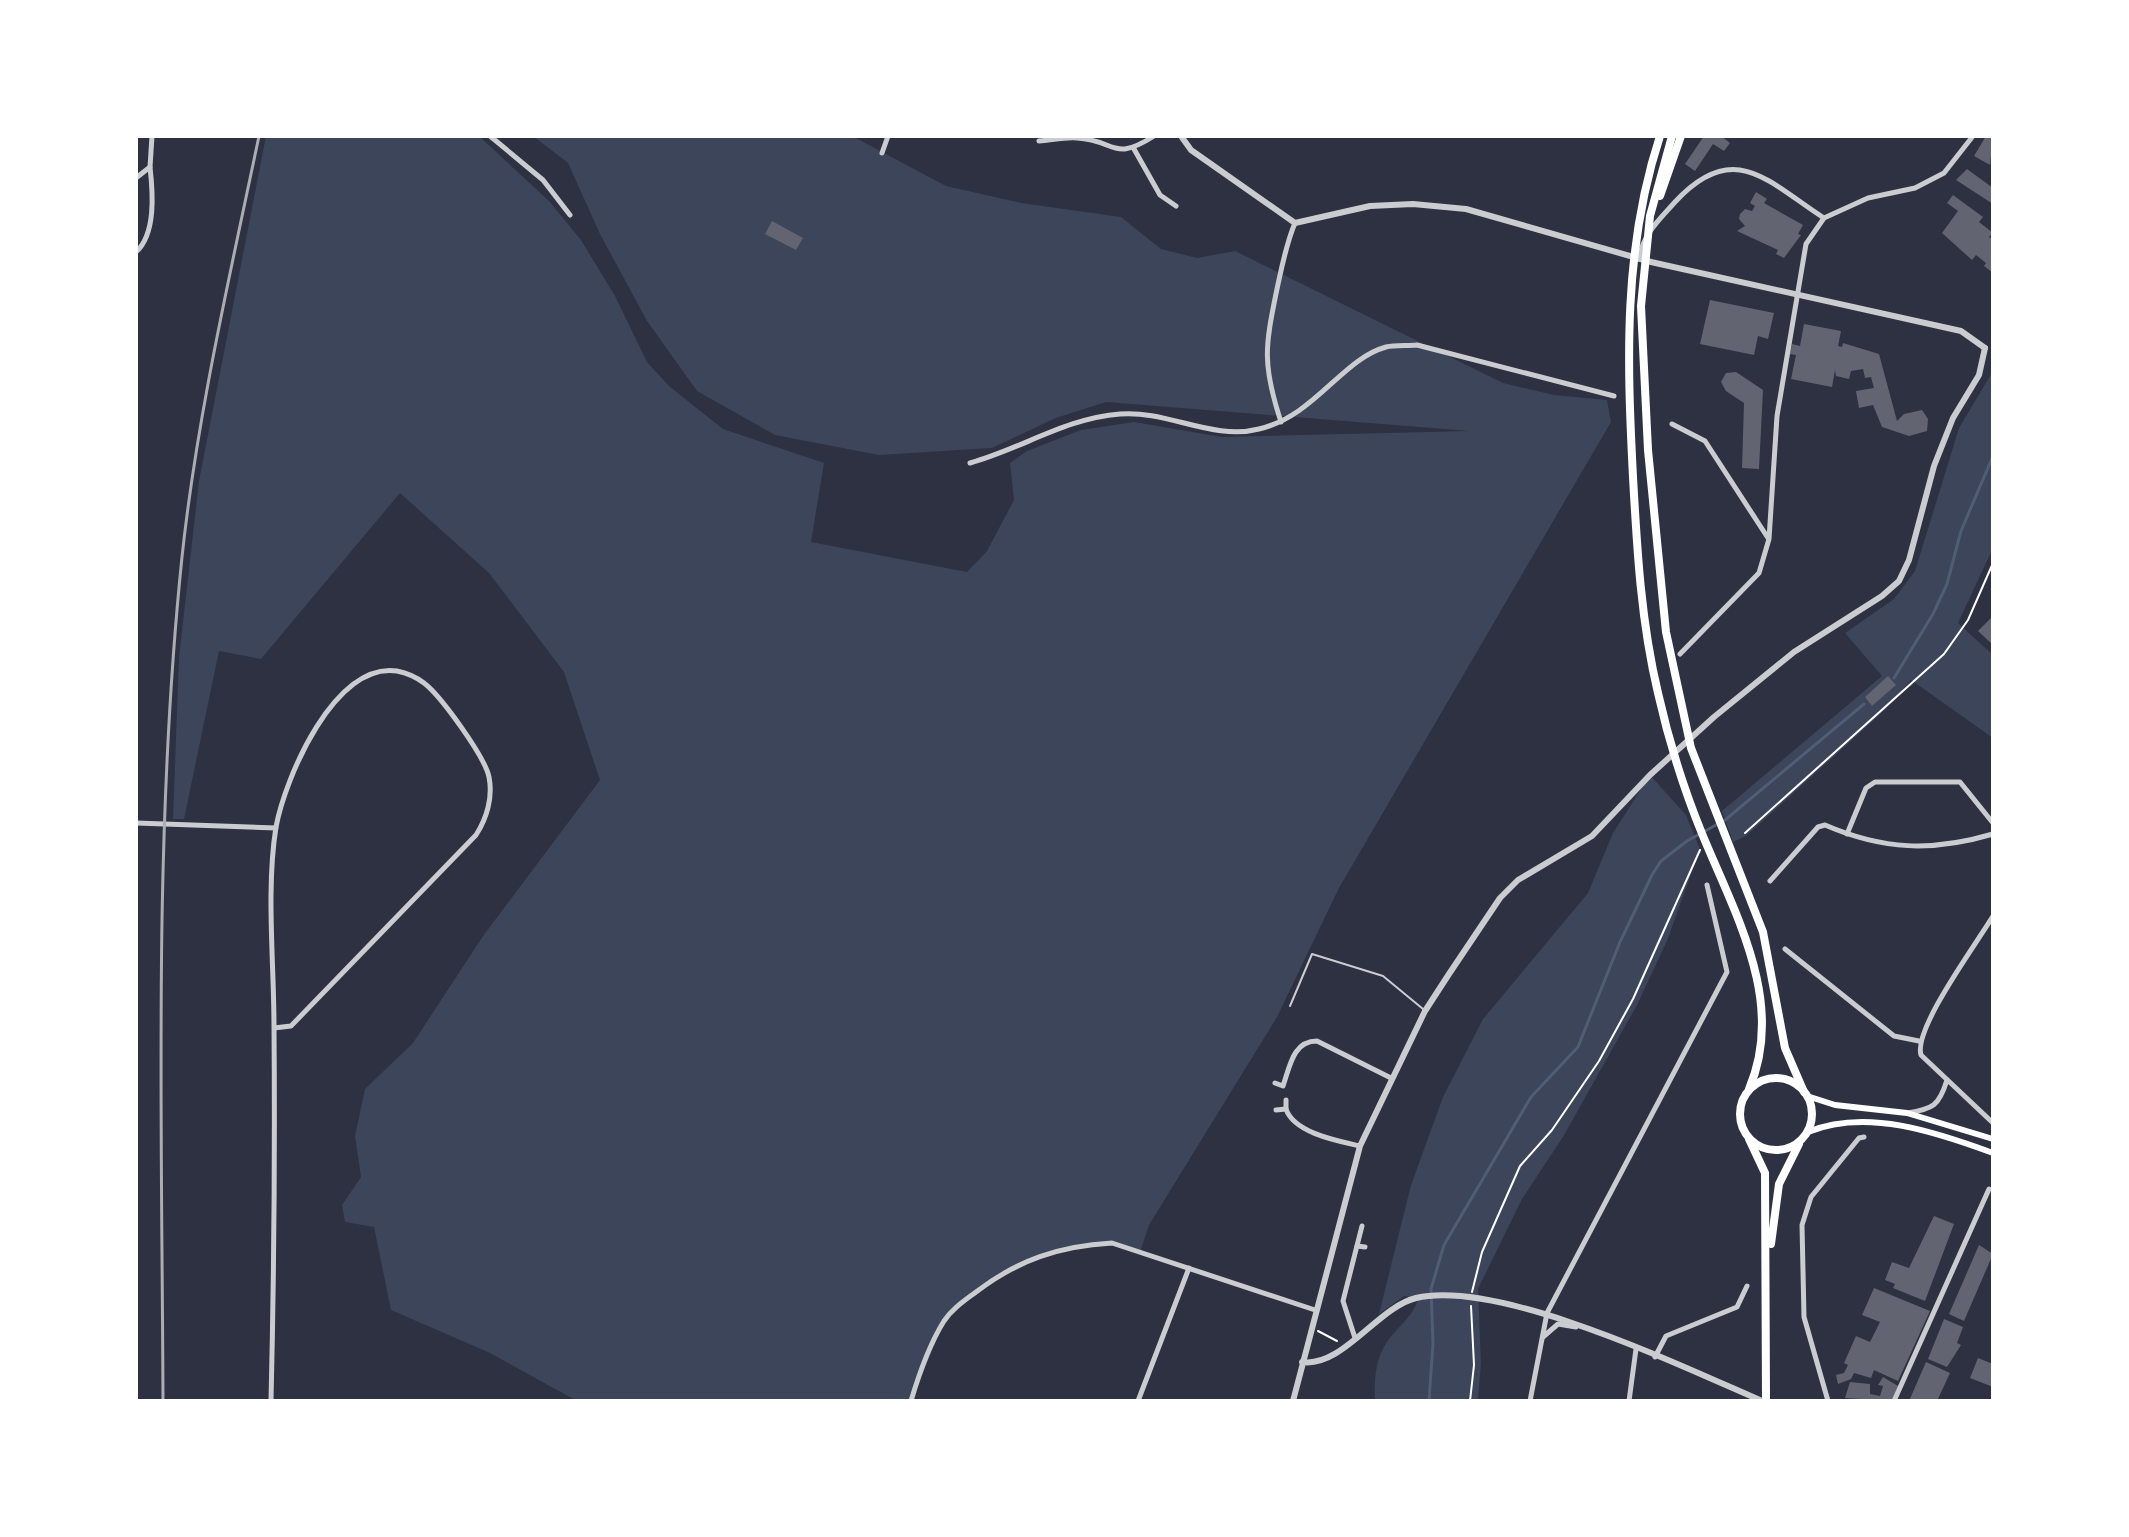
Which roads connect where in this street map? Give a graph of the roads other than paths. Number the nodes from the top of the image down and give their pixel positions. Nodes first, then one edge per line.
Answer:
1 (152, 136) edge
2 (490, 136) edge
3 (888, 136) edge
4 (1154, 136) edge
5 (1181, 136) edge
6 (1654, 136) edge
7 (1660, 136) edge
8 (1672, 136) edge
9 (1681, 136) edge
10 (1973, 136) edge
11 (1039, 141) dead end
12 (1134, 149) junction
13 (882, 153) dead end
14 (150, 167) junction
15 (1648, 174) junction
16 (136, 178) edge
17 (1176, 206) dead end
18 (570, 215) dead end
19 (1650, 216) junction
20 (1824, 218) junction
21 (1295, 223) junction
22 (136, 252) edge
23 (1639, 259) junction
24 (1989, 346) edge
25 (1614, 396) dead end
26 (1281, 422) junction
27 (1672, 424) dead end
28 (1681, 428) junction
29 (1677, 435) dead end
30 (970, 463) dead end
31 (1769, 539) junction
32 (1680, 654) dead end
33 (137, 823) edge
34 (1993, 823) edge
35 (276, 828) junction
36 (1847, 834) junction
37 (1993, 834) edge
38 (1771, 877) dead end
39 (1707, 885) dead end
40 (1993, 916) edge
41 (1785, 949) dead end
42 (1290, 1006) dead end
43 (1425, 1011) junction
44 (274, 1028) junction
45 (1919, 1041) junction
46 (1391, 1078) junction
47 (1947, 1080) junction
48 (1275, 1083) dead end
49 (1749, 1089) junction
50 (1806, 1094) junction
51 (1286, 1100) dead end
52 (1286, 1109) junction
53 (1276, 1110) dead end
54 (1907, 1113) junction
55 (1993, 1123) edge
56 (1805, 1135) junction
57 (1864, 1137) dead end
58 (1749, 1139) junction
59 (1993, 1139) edge
60 (1360, 1146) junction
61 (1993, 1153) edge
62 (1989, 1189) dead end
63 (1362, 1226) dead end
64 (1357, 1246) junction
65 (1365, 1247) dead end
66 (1768, 1257) junction
67 (1189, 1268) junction
68 (1747, 1286) dead end
69 (1315, 1310) junction
70 (1547, 1313) junction
71 (1586, 1330) junction
72 (1355, 1338) junction
73 (1542, 1338) junction
74 (1636, 1349) junction
75 (1655, 1357) junction
76 (1302, 1362) junction
77 (271, 1401) edge
78 (911, 1401) edge
79 (1138, 1401) edge
80 (1293, 1401) edge
81 (1530, 1401) edge
82 (1629, 1401) edge
83 (1764, 1401) edge
84 (1828, 1401) edge
85 (1894, 1401) edge

1 - 14 street
2 - 18 street
3 - 13 street
4 - 12 street
5 - 21 street
6 - 15 highway
7 - 15 highway
8 - 19 highway
9 - 19 highway
10 - 20 street
11 - 12 street
12 - 17 street
14 - 16 street
14 - 22 street
15 - 49 highway
19 - 50 highway
20 - 23 street
20 - 31 street
21 - 23 street
21 - 26 street
23 - 24 street
24 - 43 street
25 - 26 street
26 - 30 street
27 - 28 street
28 - 29 street
28 - 31 street
31 - 32 street
33 - 35 street
34 - 36 street
35 - 44 street
35 - 44 street
36 - 37 street
36 - 38 street
39 - 70 street
40 - 45 street
41 - 45 street
42 - 43 lane
43 - 46 street
44 - 77 street
45 - 47 street
46 - 48 street
46 - 60 street
47 - 54 street
47 - 55 street
49 - 50 highway
49 - 58 highway
50 - 54 main road
50 - 56 highway
51 - 52 street
52 - 53 street
52 - 60 street
54 - 59 main road
56 - 58 highway
56 - 61 main road
56 - 66 highway
57 - 84 street
58 - 66 highway
60 - 69 street
62 - 85 street
63 - 64 street
64 - 65 street
64 - 72 street
66 - 83 highway
67 - 69 street
67 - 78 street
67 - 79 street
68 - 75 street
69 - 76 street
70 - 71 street
70 - 72 street
70 - 73 street
71 - 73 street
71 - 74 street
72 - 76 street
73 - 81 street
74 - 75 street
74 - 82 street
75 - 83 street
76 - 80 street

